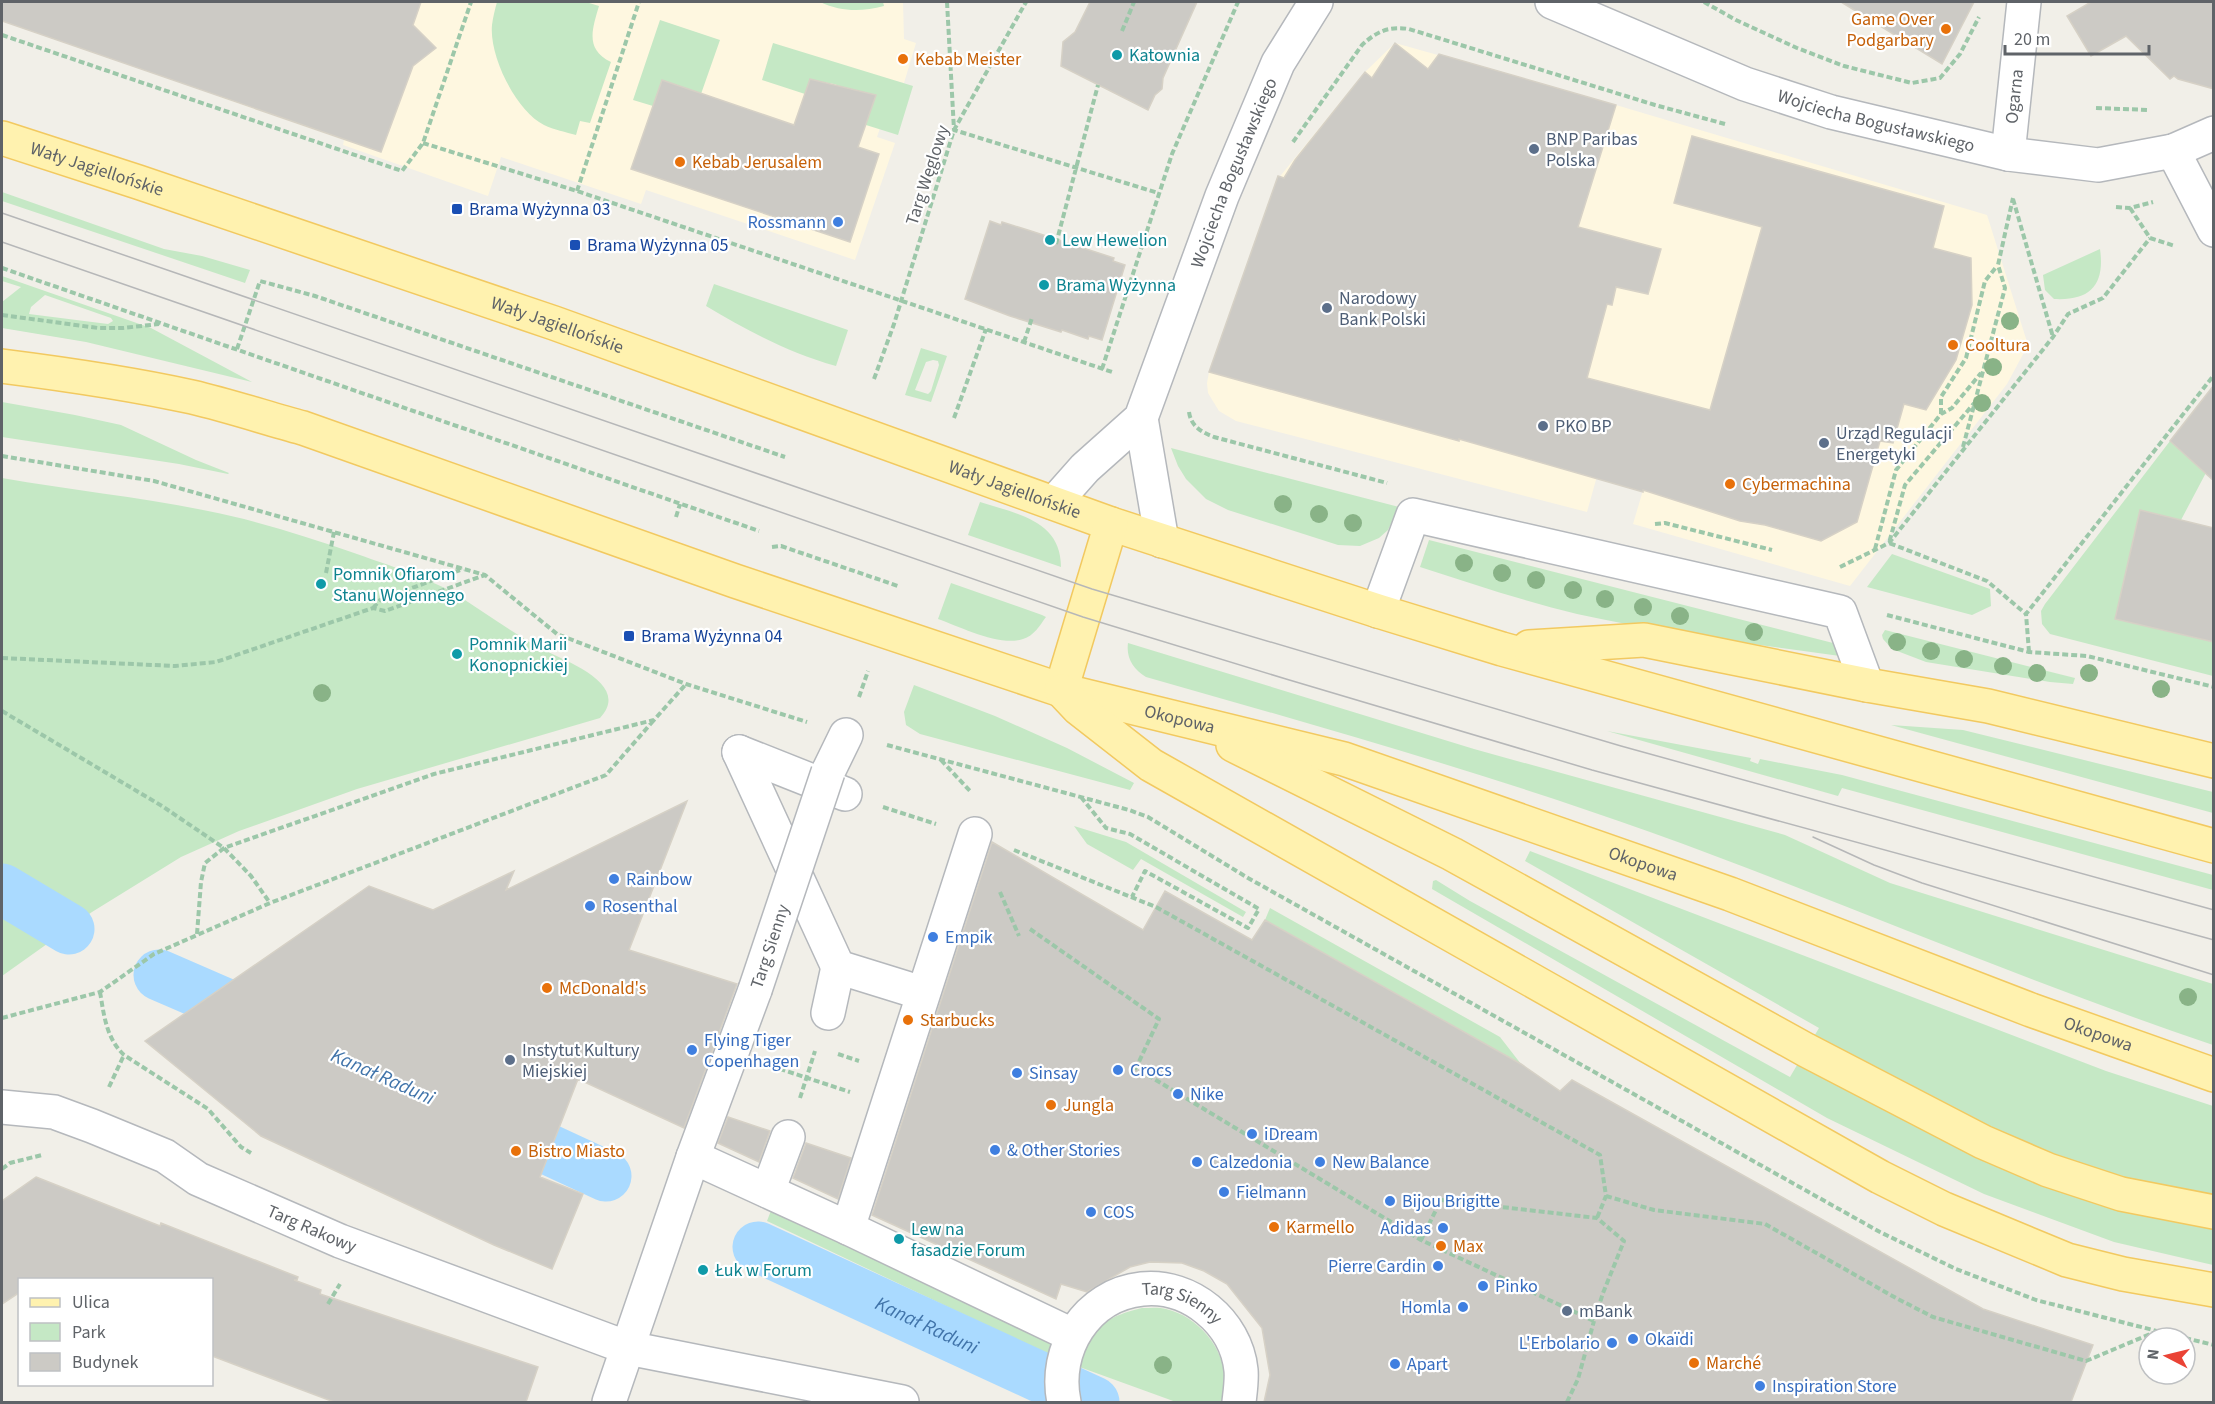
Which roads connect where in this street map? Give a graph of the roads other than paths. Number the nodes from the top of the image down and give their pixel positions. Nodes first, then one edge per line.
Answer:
1 (1316, 2) edge
2 (1552, 2) edge
3 (2024, 2) edge
4 (2214, 133) edge
5 (2, 138) edge
6 (2173, 151) junction
7 (2008, 154) junction
8 (2214, 230) edge
9 (2, 366) edge
10 (1141, 418) junction
11 (1054, 503) junction
12 (1111, 524) junction
13 (1162, 541) junction
14 (1378, 611) junction
15 (1502, 649) junction
16 (1867, 686) junction
17 (1061, 690) junction
18 (1178, 718) junction
19 (846, 735) road end
20 (2214, 761) edge
21 (837, 783) junction
22 (2214, 846) edge
23 (966, 850) road end
24 (838, 967) junction
25 (909, 989) dead end
26 (828, 1013) road end
27 (2214, 1075) edge
28 (2, 1107) edge
29 (788, 1137) road end
30 (693, 1157) junction
31 (768, 1191) junction
32 (2214, 1212) edge
33 (848, 1228) junction
34 (2214, 1290) edge
35 (628, 1348) junction
36 (1067, 1348) junction
37 (609, 1402) edge
38 (898, 1402) edge
39 (1064, 1402) edge
40 (1239, 1402) edge

1 - 10 street, Wojciecha Bogusławskiego
2 - 7 street, Wojciecha Bogusławskiego
3 - 7 street, Ogarna
4 - 6 street, Wojciecha Bogusławskiego
5 - 11 main road, Wały Jagiellońskie
6 - 7 street, Wojciecha Bogusławskiego
6 - 8 street
9 - 17 main road
10 - 11 street, Wojciecha Bogusławskiego
10 - 13 street, Wojciecha Bogusławskiego
11 - 12 main road, Wały Jagiellońskie
12 - 13 main road
12 - 17 main road
13 - 14 main road
14 - 15 main road
14 - 16 street
15 - 16 main road
15 - 22 main road
16 - 20 main road
17 - 18 main road, Okopowa
17 - 34 main road
18 - 27 main road, Okopowa
18 - 32 main road
19 - 21 street, Targ Sienny
21 - 24 street
21 - 30 street, Targ Sienny, bridge
23 - 33 street
24 - 25 street
24 - 26 street
28 - 35 street, Targ Rakowy
29 - 31 street
30 - 31 street
30 - 35 street, Targ Sienny
31 - 33 street
33 - 36 street
35 - 37 street, Targ Sienny
35 - 38 street
36 - 39 street
36 - 40 street, Targ Sienny

